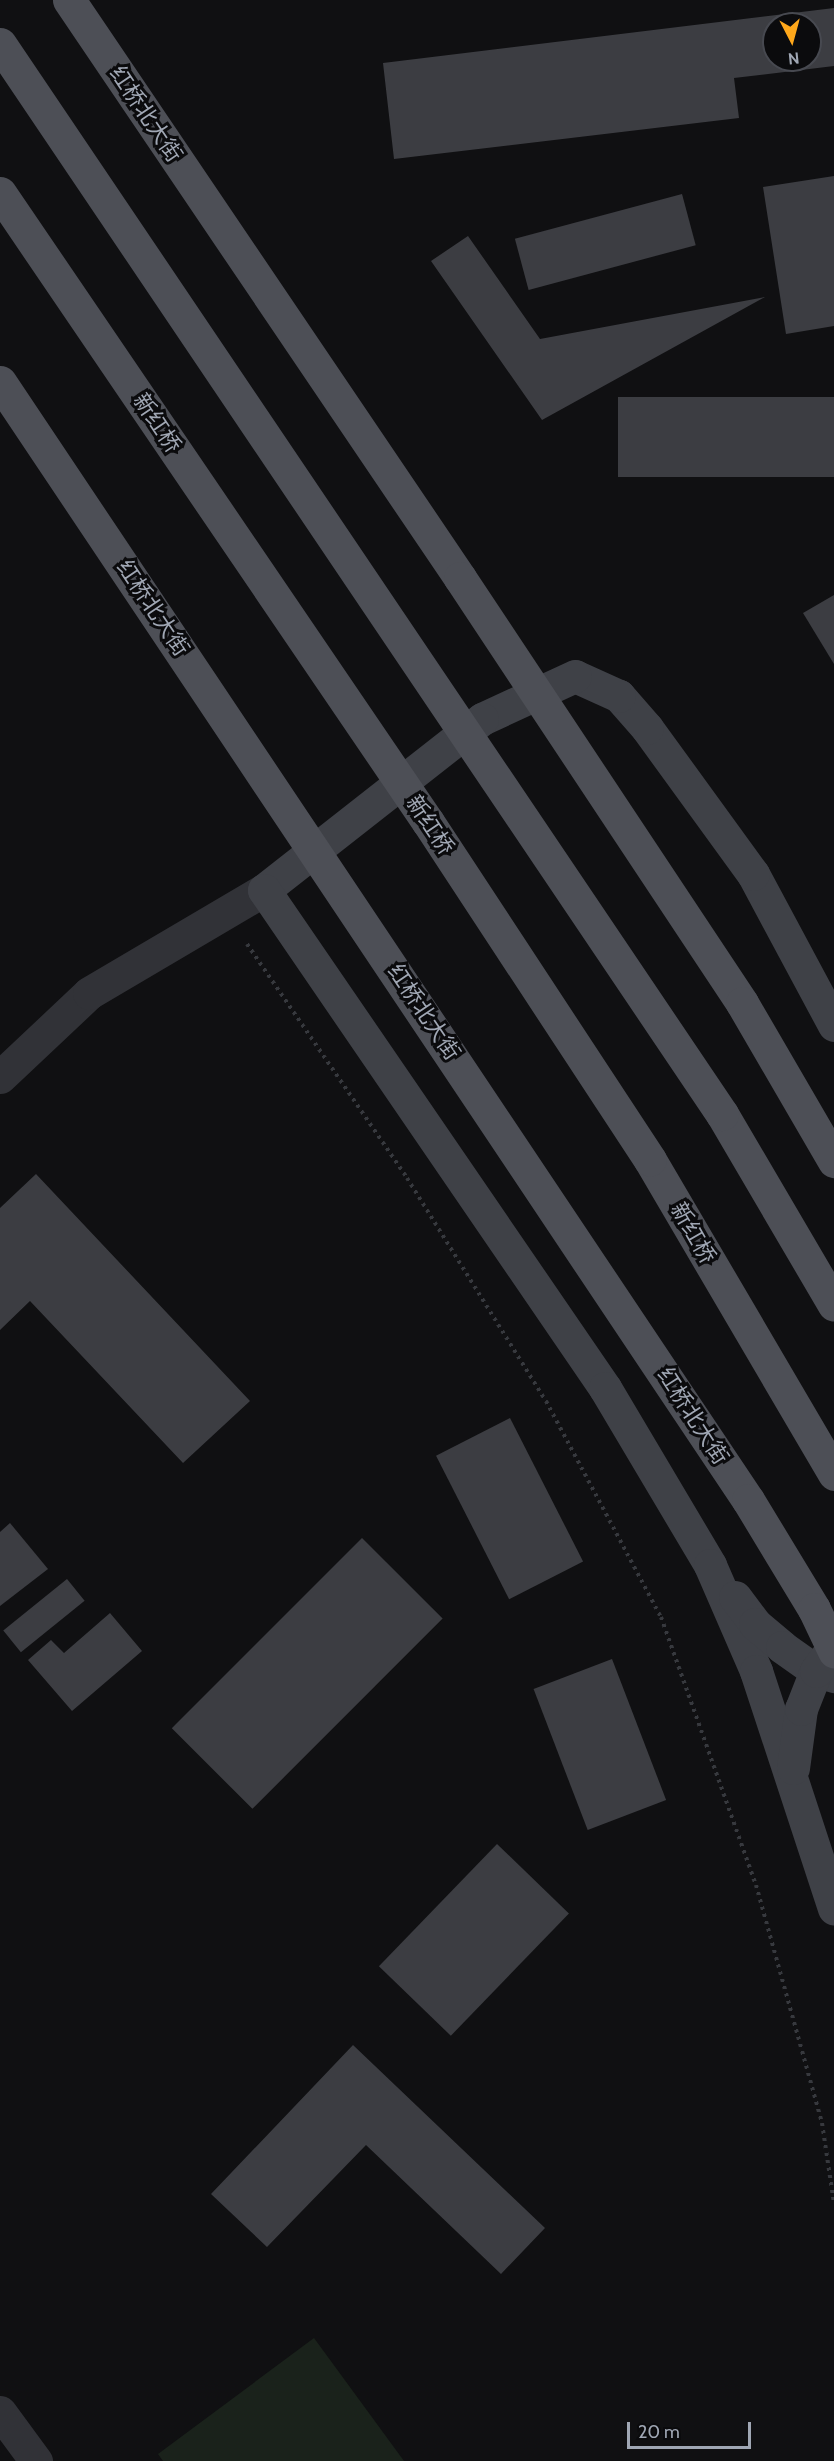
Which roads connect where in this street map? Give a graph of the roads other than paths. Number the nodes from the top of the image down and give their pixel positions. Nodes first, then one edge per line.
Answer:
1 (69, 0) edge
2 (0, 44) edge
3 (0, 193) edge
4 (0, 382) edge
5 (264, 890) junction
6 (834, 1025) edge
7 (0, 1077) edge
8 (834, 1161) edge
9 (834, 1305) edge
10 (834, 1473) edge
11 (710, 1565) junction
12 (830, 1661) edge
13 (792, 1773) junction
14 (834, 1908) edge
15 (0, 2412) edge
16 (36, 2461) edge

1 - 8 main road, 红桥北大街, bridge
2 - 9 main road, bridge
3 - 10 main road, 新红桥, bridge
4 - 12 main road, 红桥北大街, bridge
5 - 6 main road
5 - 7 street
5 - 11 main road
11 - 12 main road
11 - 13 main road
12 - 13 main road
13 - 14 main road
15 - 16 street

